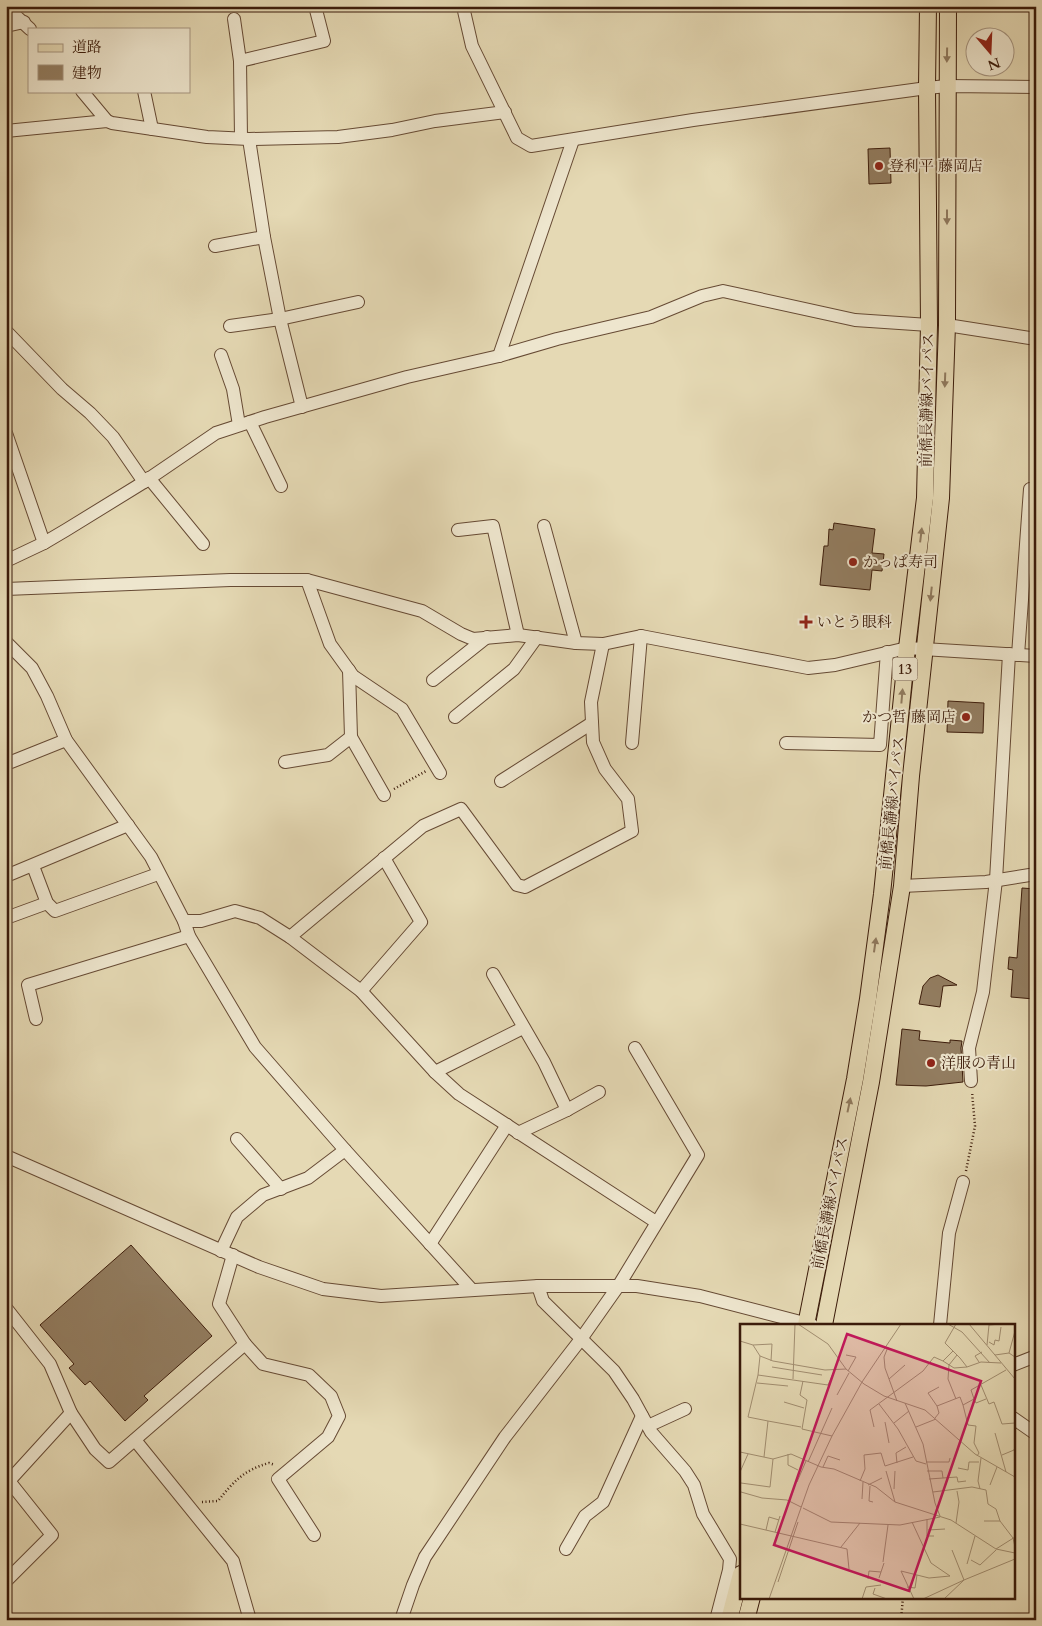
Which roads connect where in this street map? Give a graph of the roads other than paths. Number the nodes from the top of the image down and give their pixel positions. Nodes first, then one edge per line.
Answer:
1 (315, 6) edge
2 (928, 6) edge
3 (948, 6) edge
4 (6, 7) edge
5 (464, 10) dead end
6 (234, 19) dead end
7 (27, 25) edge
8 (6, 26) edge
9 (240, 61) junction
10 (947, 86) junction
11 (1036, 87) edge
12 (927, 88) junction
13 (83, 92) edge
14 (144, 92) edge
15 (505, 112) junction
16 (107, 121) junction
17 (152, 129) junction
18 (6, 131) edge
19 (245, 139) junction
20 (573, 140) junction
21 (264, 237) junction
22 (215, 246) dead end
23 (358, 302) dead end
24 (280, 319) junction
25 (947, 325) junction
26 (230, 326) dead end
27 (929, 326) junction
28 (6, 330) edge
29 (1036, 339) edge
30 (221, 355) dead end
31 (498, 356) junction
32 (302, 407) junction
33 (245, 424) junction
34 (6, 433) edge
35 (12, 469) edge
36 (147, 480) junction
37 (281, 486) dead end
38 (1030, 489) dead end
39 (544, 526) dead end
40 (458, 530) dead end
41 (44, 543) junction
42 (203, 544) dead end
43 (6, 561) edge
44 (307, 580) junction
45 (6, 589) edge
46 (518, 634) junction
47 (641, 636) junction
48 (487, 637) junction
49 (537, 637) junction
50 (6, 642) edge
51 (576, 643) junction
52 (604, 644) junction
53 (907, 648) junction
54 (926, 648) junction
55 (887, 652) junction
56 (1014, 654) junction
57 (1036, 656) edge
58 (349, 670) junction
59 (433, 680) dead end
60 (455, 717) dead end
61 (592, 723) junction
62 (351, 737) junction
63 (66, 740) junction
64 (632, 743) dead end
65 (786, 743) dead end
66 (285, 762) dead end
67 (6, 764) edge
68 (438, 769) road end
69 (501, 781) dead end
70 (384, 795) road end
71 (128, 825) junction
72 (384, 858) junction
73 (33, 866) junction
74 (158, 874) junction
75 (1036, 874) edge
76 (6, 876) edge
77 (996, 880) junction
78 (902, 886) junction
79 (47, 903) junction
80 (6, 918) edge
81 (184, 921) junction
82 (189, 936) junction
83 (290, 937) junction
84 (493, 974) dead end
85 (361, 991) junction
86 (36, 1019) dead end
87 (523, 1028) junction
88 (635, 1048) dead end
89 (436, 1072) junction
90 (971, 1081) road end
91 (598, 1092) dead end
92 (567, 1110) junction
93 (507, 1125) junction
94 (518, 1133) junction
95 (237, 1139) dead end
96 (345, 1150) junction
97 (6, 1156) edge
98 (963, 1182) road end
99 (281, 1189) junction
100 (656, 1222) junction
101 (430, 1244) junction
102 (227, 1253) junction
103 (619, 1285) junction
104 (538, 1286) junction
105 (472, 1290) junction
106 (6, 1308) edge
107 (808, 1324) edge
108 (824, 1324) edge
109 (940, 1324) edge
110 (582, 1339) junction
111 (245, 1344) junction
112 (1036, 1356) edge
113 (1014, 1365) edge
114 (685, 1409) dead end
115 (71, 1413) junction
116 (1014, 1419) edge
117 (645, 1421) junction
118 (1036, 1434) edge
119 (135, 1440) junction
120 (7, 1480) edge
121 (314, 1535) dead end
122 (566, 1549) dead end
123 (740, 1578) edge
124 (6, 1582) edge
125 (752, 1598) edge
126 (250, 1620) edge
127 (401, 1620) edge
128 (716, 1620) edge
129 (729, 1620) edge
130 (746, 1620) edge

1 - 9 street
2 - 12 main road, 前橋長瀞線バイパス / 13
3 -> 10 main road, 前橋長瀞線バイパス / 13
4 - 7 street
5 - 15 street
6 - 9 street
7 - 8 street
9 - 19 street
10 - 11 street
10 - 12 street
10 -> 25 main road, 前橋長瀞線バイパス / 13
12 - 20 street
12 - 27 main road, 前橋長瀞線バイパス / 13
13 - 16 street
14 - 17 street
15 - 19 street
15 - 20 street
16 - 17 street
16 - 18 street
17 - 19 street
19 - 21 street
20 - 31 street
21 - 22 street
21 - 24 street
23 - 24 street
24 - 26 street
24 - 32 street
25 - 29 street
25 -> 54 main road, 前橋長瀞線バイパス / 13
27 - 31 street
53 -> 27 main road, 前橋長瀞線バイパス / 13
28 - 36 street
30 - 33 street
31 - 32 street
32 - 33 street
33 - 36 street
33 - 37 street
34 - 35 street
35 - 41 street
36 - 41 street
36 - 42 street
38 - 56 street
39 - 51 street
40 - 46 street
41 - 43 street
44 - 45 street
44 - 48 street
44 - 58 street
46 - 48 street
46 - 49 street
47 - 52 street
47 - 55 street
47 - 64 street
48 - 59 street
49 - 51 street
49 - 60 street
50 - 63 street
51 - 52 street
52 - 61 street
53 - 54 street
53 - 55 street
107 -> 53 main road, 前橋長瀞線バイパス / 13
54 - 56 street
54 - 78 main road, 前橋長瀞線バイパス / 13
55 - 65 street
56 - 57 street
56 - 77 street
58 - 62 street
58 - 68 street
61 - 69 street
61 - 72 street
62 - 66 street
62 - 70 street
63 - 67 street
63 - 71 street
71 - 73 street
71 - 74 street
72 - 83 street
72 - 85 street
73 - 76 street
73 - 79 street
74 - 79 street
74 - 81 street
75 - 77 street
77 - 78 street
77 - 90 street
78 - 108 main road, 前橋長瀞線バイパス / 13
79 - 80 street
81 - 82 street
81 - 83 street
82 - 86 street
82 - 96 street
83 - 85 street
84 - 87 street
85 - 89 street
87 - 89 street
87 - 92 street
88 - 100 street
89 - 93 street
91 - 92 street
92 - 94 street
93 - 94 street
93 - 101 street
94 - 100 street
95 - 99 street
96 - 99 street
96 - 101 street
97 - 102 street
98 - 109 street
99 - 102 street
100 - 103 street
101 - 105 street
102 - 105 street
102 - 111 street
103 - 104 street
103 - 107 street
103 - 110 street
104 - 105 street
104 - 110 street
106 - 115 street
110 - 117 street
110 - 127 street
111 - 119 street
111 - 121 street
112 - 113 street
114 - 117 street
115 - 119 street
115 - 120 street
116 - 118 street
117 - 122 street
117 - 128 street
119 - 126 street
120 - 124 street
123 - 129 main road
125 - 130 main road

